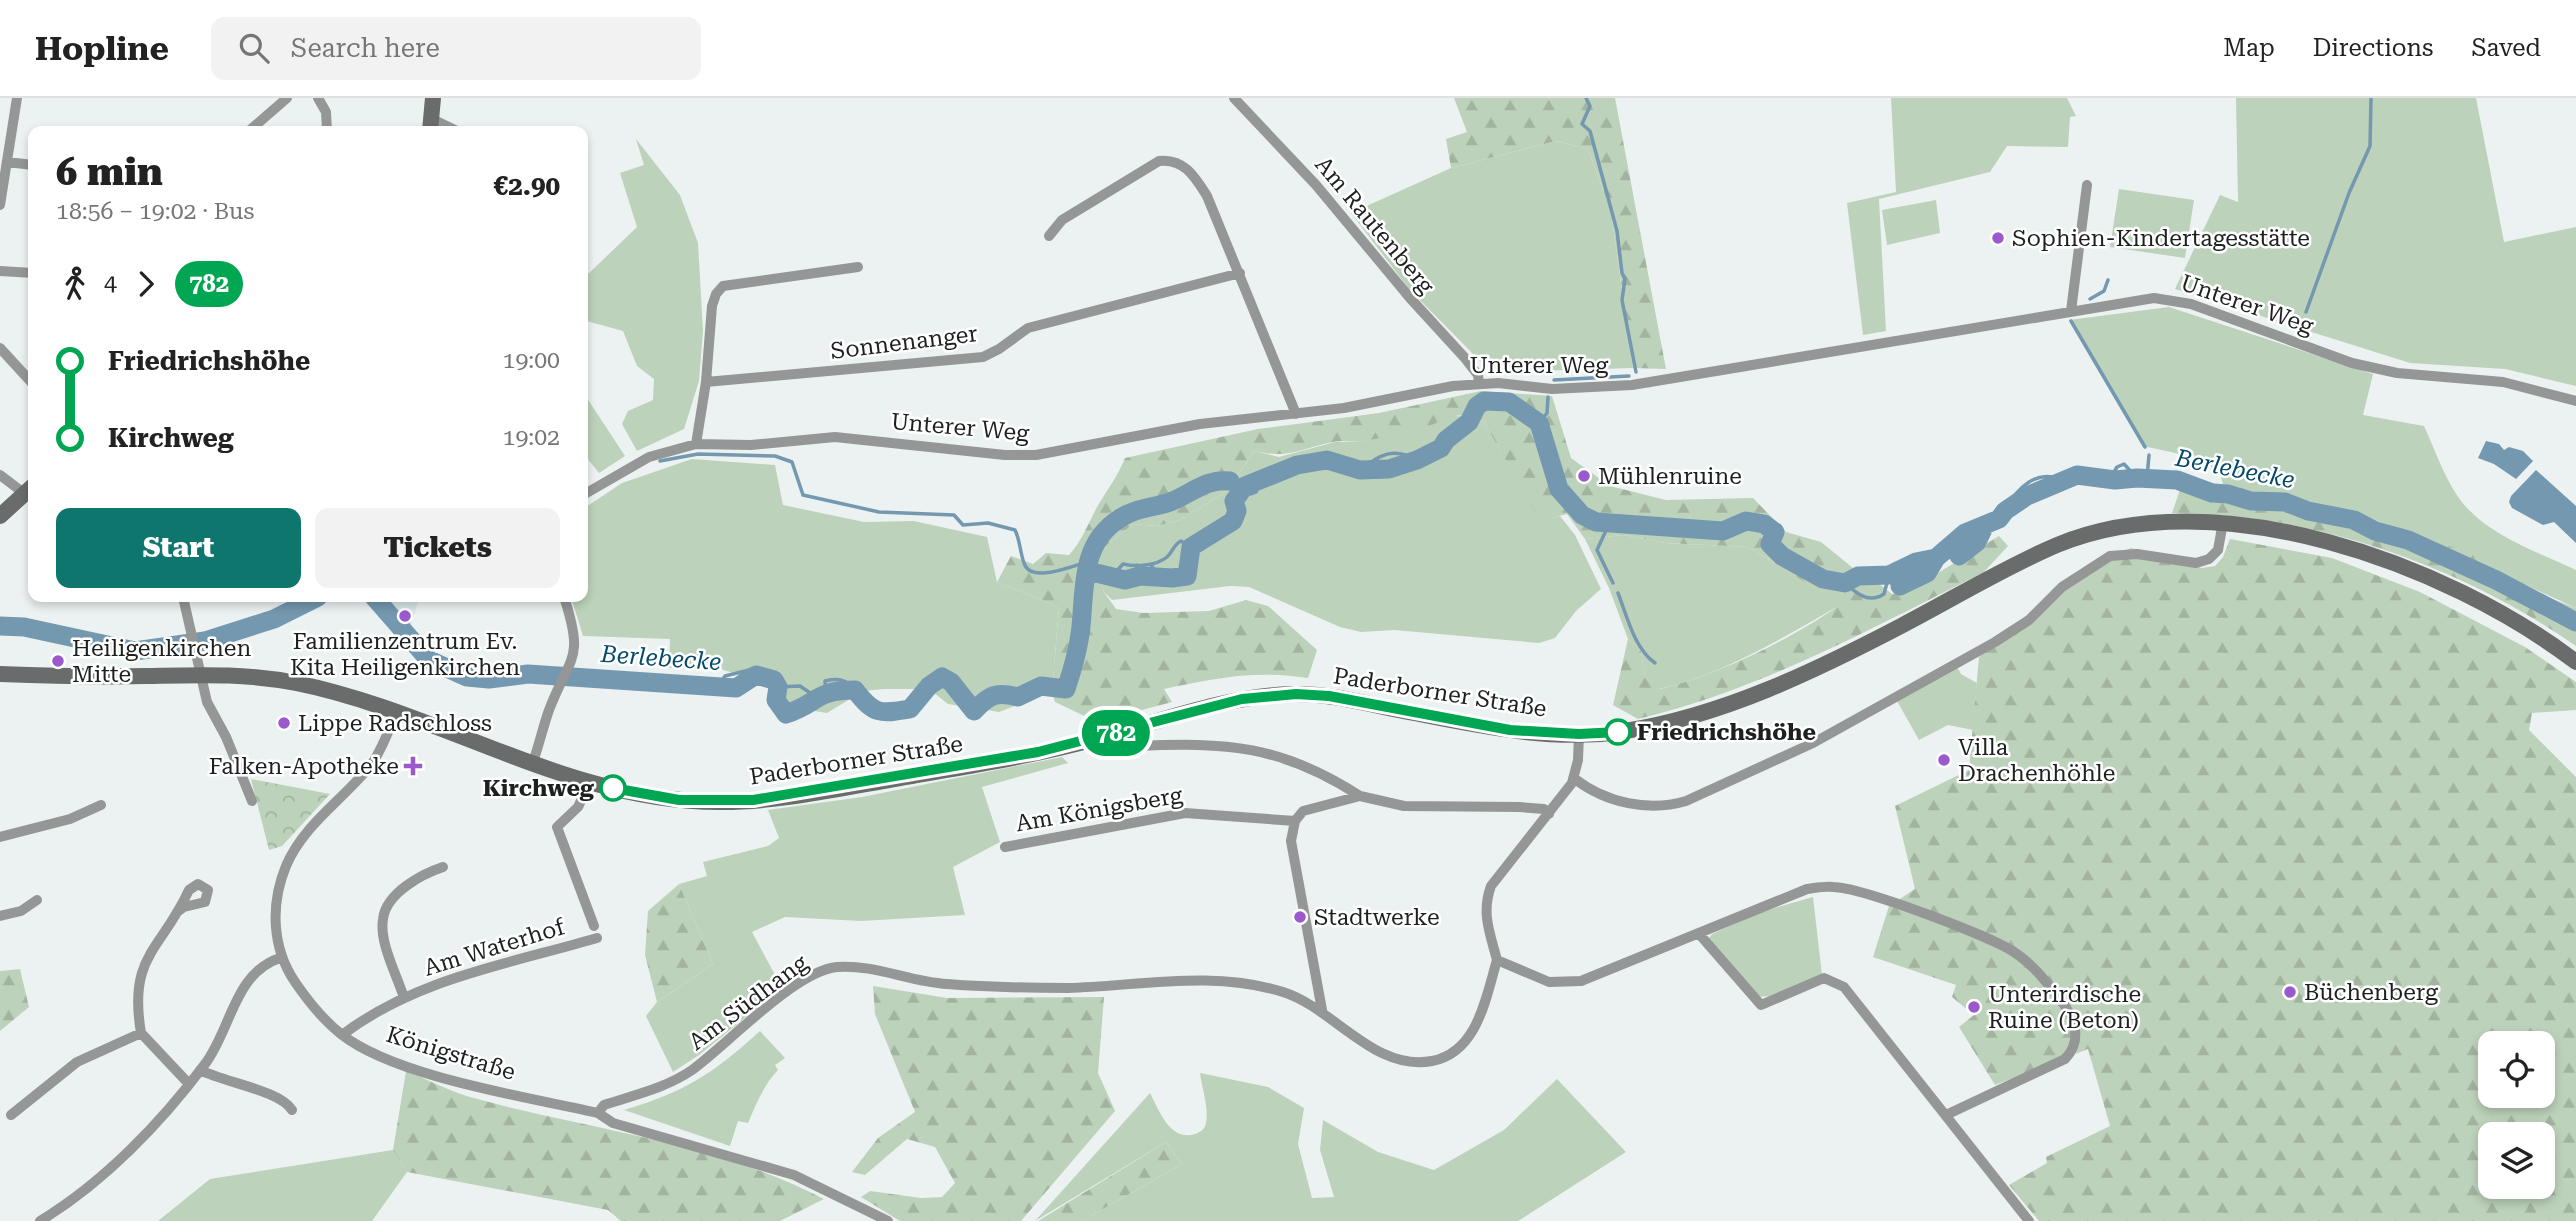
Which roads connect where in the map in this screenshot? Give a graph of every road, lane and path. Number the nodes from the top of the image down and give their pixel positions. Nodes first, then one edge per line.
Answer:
1 (17, 98) edge
2 (318, 98) edge
3 (433, 98) edge
4 (1234, 98) edge
5 (286, 99) edge
6 (0, 121) edge
7 (13, 123) junction
8 (431, 125) edge
9 (255, 126) edge
10 (327, 126) edge
11 (7, 162) junction
12 (28, 164) edge
13 (2087, 185) dead end
14 (0, 205) edge
15 (1049, 236) dead end
16 (858, 267) dead end
17 (0, 271) edge
18 (28, 273) edge
19 (1240, 273) junction
20 (2071, 311) junction
21 (0, 348) edge
22 (28, 379) edge
23 (706, 382) junction
24 (1479, 383) junction
25 (2576, 401) edge
26 (1296, 414) junction
27 (696, 444) junction
28 (0, 475) edge
29 (28, 488) edge
30 (28, 492) edge
31 (588, 492) edge
32 (0, 516) edge
33 (2223, 523) junction
34 (184, 602) edge
35 (565, 602) edge
36 (2576, 662) edge
37 (0, 674) edge
38 (201, 674) junction
39 (396, 713) junction
40 (1579, 734) junction
41 (1136, 746) dead end
42 (533, 762) junction
43 (1575, 779) junction
44 (590, 782) junction
45 (1360, 796) junction
46 (252, 801) dead end
47 (101, 805) dead end
48 (1549, 814) junction
49 (1295, 821) junction
50 (0, 837) edge
51 (1005, 847) dead end
52 (443, 867) dead end
53 (37, 900) dead end
54 (177, 912) junction
55 (0, 916) edge
56 (594, 926) dead end
57 (1700, 935) junction
58 (597, 938) dead end
59 (280, 958) junction
60 (1497, 960) junction
61 (404, 998) junction
62 (1322, 1010) junction
63 (141, 1033) junction
64 (342, 1035) junction
65 (200, 1070) junction
66 (189, 1084) junction
67 (292, 1111) dead end
68 (598, 1113) junction
69 (11, 1115) dead end
70 (1946, 1115) junction
71 (40, 1221) edge
72 (888, 1221) edge
73 (2029, 1221) edge

1 - 7 street
2 - 10 street
3 - 8 main road
4 - 24 street, Am Rautenberg
5 - 9 street
6 - 7 street
7 - 11 street
11 - 12 street
11 - 14 street
13 - 20 street
15 - 19 street
16 - 23 street
17 - 18 street
19 - 23 street, Sonnenanger
19 - 26 street
20 - 24 street, Unterer Weg
20 - 25 street, Unterer Weg
21 - 22 street
23 - 27 street
24 - 26 street, Unterer Weg
26 - 27 street, Unterer Weg
27 - 31 street, Unterer Weg
28 - 29 street
30 - 32 main road
33 - 36 main road, Paderborner Straße
33 - 40 main road, Paderborner Straße
33 - 43 street
34 - 38 street
35 - 42 street
37 - 38 main road, Paderborner Straße
38 - 39 main road, Paderborner Straße
38 - 46 street
39 - 42 main road, Paderborner Straße
39 - 59 street, Königstraße
40 - 43 street
40 - 44 main road, Paderborner Straße
41 - 45 street
42 - 44 main road, Paderborner Straße
43 - 48 street
44 - 56 street
45 - 48 street
45 - 49 street
47 - 50 street
48 - 60 street
49 - 51 street, Am Königsberg
49 - 62 street
52 - 61 street, Am Waterhof
53 - 55 street
54 - 54 street
54 - 63 street
57 - 60 street
57 - 70 street
57 - 70 street
58 - 61 street, Am Waterhof
59 - 64 street, Königstraße
59 - 65 street
60 - 62 street, Am Südhang
61 - 64 street, Am Waterhof
62 - 68 street, Am Südhang
63 - 66 street
63 - 69 street
64 - 68 street, Königstraße
65 - 66 street
65 - 67 street
66 - 71 street
68 - 72 street
70 - 73 street

